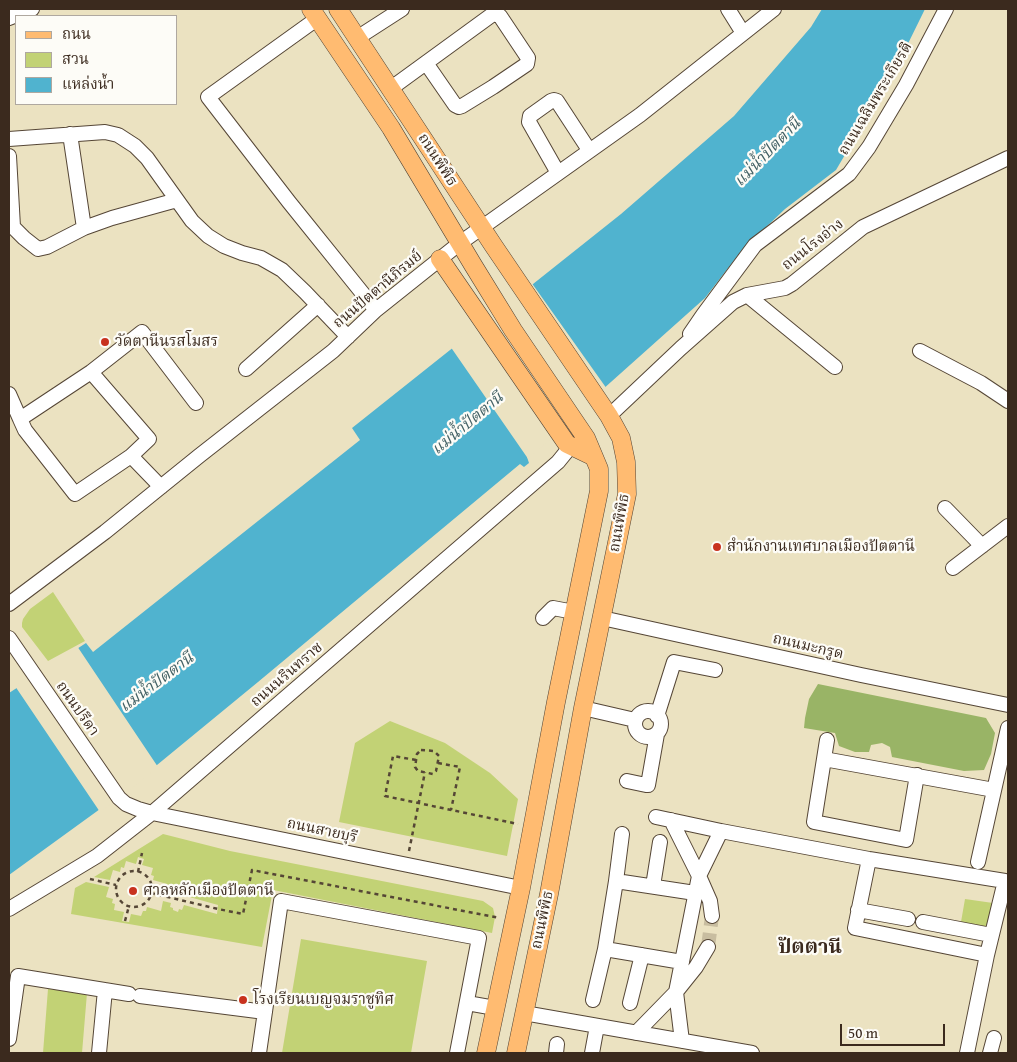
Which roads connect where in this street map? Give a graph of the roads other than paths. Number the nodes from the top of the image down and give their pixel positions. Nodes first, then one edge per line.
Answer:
1 (32, 9) edge
2 (338, 9) edge
3 (402, 9) edge
4 (728, 9) edge
5 (774, 9) edge
6 (946, 9) edge
7 (315, 13) edge
8 (17, 15) edge
9 (743, 33) junction
10 (357, 38) junction
11 (426, 63) junction
12 (390, 89) junction
13 (70, 134) junction
14 (9, 139) edge
15 (589, 150) junction
16 (9, 156) edge
17 (1008, 158) edge
18 (558, 173) junction
19 (177, 200) junction
20 (84, 228) junction
21 (482, 228) junction
22 (460, 243) junction
23 (440, 259) junction
24 (747, 295) junction
25 (318, 305) junction
26 (376, 310) junction
27 (348, 337) junction
28 (681, 348) junction
29 (920, 351) dead end
30 (835, 367) dead end
31 (246, 369) dead end
32 (91, 372) junction
33 (9, 394) edge
34 (1008, 401) edge
35 (196, 403) dead end
36 (606, 411) junction
37 (20, 419) junction
38 (569, 445) junction
39 (130, 456) junction
40 (594, 457) junction
41 (161, 487) junction
42 (944, 508) dead end
43 (1008, 526) edge
44 (982, 546) junction
45 (954, 568) dead end
46 (9, 604) edge
47 (574, 612) junction
48 (543, 618) dead end
49 (602, 618) junction
50 (11, 641) edge
51 (715, 670) dead end
52 (556, 702) junction
53 (1008, 705) edge
54 (584, 708) junction
55 (657, 716) junction
56 (635, 720) junction
57 (1008, 728) edge
58 (656, 734) junction
59 (827, 740) dead end
60 (824, 759) junction
61 (917, 776) junction
62 (627, 781) dead end
63 (994, 790) junction
64 (538, 796) junction
65 (119, 798) joint
66 (566, 801) junction
67 (152, 813) junction
68 (656, 817) dead end
69 (671, 820) junction
70 (721, 831) junction
71 (622, 834) dead end
72 (660, 842) dead end
73 (869, 859) junction
74 (978, 862) dead end
75 (699, 876) junction
76 (616, 881) junction
77 (653, 886) junction
78 (695, 893) junction
79 (519, 895) junction
80 (545, 908) junction
81 (9, 909) edge
82 (858, 910) junction
83 (712, 916) tunnel mouth
84 (908, 919) dead end
85 (923, 922) dead end
86 (991, 936) junction
87 (708, 947) tunnel mouth
88 (605, 949) junction
89 (642, 955) junction
90 (987, 955) junction
91 (682, 962) junction
92 (105, 990) junction
93 (676, 992) junction
94 (593, 1000) dead end
95 (630, 1002) dead end
96 (467, 1003) junction
97 (496, 1008) junction
98 (265, 1012) junction
99 (524, 1013) junction
100 (597, 1026) junction
101 (636, 1033) junction
102 (994, 1038) dead end
103 (9, 1039) edge
104 (682, 1041) junction
105 (99, 1053) edge
106 (259, 1053) edge
107 (457, 1053) edge
108 (486, 1053) edge
109 (516, 1053) edge
110 (592, 1053) edge
111 (752, 1053) edge
112 (967, 1053) edge
113 (990, 1053) edge

1 - 8 street
2 - 10 main road, ถนนพิพิธ
3 - 10 street
4 - 9 street
5 - 9 street, ถนนปัตตานีภิรมย์
6 - 28 street, ถนนเฉลิมพระเกียรติ
7 - 22 main road, ถนนพิพิธ
7 - 26 street
9 - 15 street, ถนนปัตตานีภิรมย์
10 - 12 main road, ถนนพิพิธ
11 - 11 street
11 - 12 street
12 - 21 main road, ถนนพิพิธ
13 - 14 street
13 - 19 street
13 - 20 street
15 - 18 street, ถนนปัตตานีภิรมย์
15 - 18 street
16 - 20 street
17 - 24 street, ถนนโรงอ่าง
18 - 21 street, ถนนปัตตานีภิรมย์
19 - 20 street
19 - 25 street
21 - 22 street, ถนนปัตตานีภิรมย์
21 - 36 main road, ถนนพิพิธ
22 - 23 street, ถนนปัตตานีภิรมย์
22 - 40 main road, ถนนพิพิธ
23 - 26 street, ถนนปัตตานีภิรมย์
23 - 38 main road
24 - 28 street, ถนนโรงอ่าง
24 - 30 street
25 - 27 street
25 - 31 street
26 - 27 street, ถนนปัตตานีภิรมย์
27 - 41 street, ถนนปัตตานีภิรมย์
28 - 36 street, ถนนโรงอ่าง
29 - 34 street
32 - 35 street
32 - 37 street
32 - 39 street
33 - 37 street
36 - 49 main road, ถนนพิพิธ
37 - 39 street
38 - 40 main road
38 - 67 street, ถนนนรินทราช
39 - 41 street
40 - 47 main road, ถนนพิพิธ
41 - 46 street, ถนนปัตตานีภิรมย์
42 - 44 street
43 - 44 street
44 - 45 street
47 - 48 street
47 - 49 main road
47 - 52 main road, ถนนพิพิธ
49 - 53 street, ถนนมะกรูด
49 - 54 main road, ถนนพิพิธ
50 - 65 street, ถนนปรีดา
51 - 55 street
52 - 54 main road
52 - 64 main road, ถนนพิพิธ
54 - 56 street
54 - 66 main road, ถนนพิพิธ
55 - 56 street
55 - 58 street
56 - 58 street
57 - 63 street
58 - 62 street
59 - 60 street
60 - 61 street
60 - 61 street
61 - 63 street
63 - 74 street
64 - 66 main road
64 - 79 main road, ถนนพิพิธ
65 - 67 street, ถนนสายบุรี
66 - 80 main road, ถนนพิพิธ
67 - 79 street, ถนนสายบุรี
67 - 81 street, ถนนนรินทราช
68 - 69 street
69 - 70 street
69 - 75 street
70 - 73 street
70 - 75 street
71 - 76 street
72 - 77 street
73 - 82 street
73 - 86 street
75 - 78 street
75 - 83 street
76 - 77 street
76 - 88 street
77 - 78 street
78 - 91 street
79 - 80 main road
79 - 97 main road, ถนนพิพิธ
80 - 99 main road, ถนนพิพิธ
82 - 84 street
82 - 90 street
85 - 86 street
86 - 90 street
87 - 93 street
88 - 89 street
88 - 94 street
89 - 91 street
89 - 95 street
90 - 112 street
91 - 93 street
92 - 98 street
92 - 103 street
92 - 105 street
93 - 101 street
93 - 104 street
96 - 97 street
96 - 98 street
96 - 107 street
97 - 99 main road
97 - 108 main road, ถนนพิพิธ
98 - 106 street
99 - 100 street
99 - 109 main road, ถนนพิพิธ
100 - 101 street
100 - 110 street
101 - 104 street
102 - 113 street
104 - 111 street

